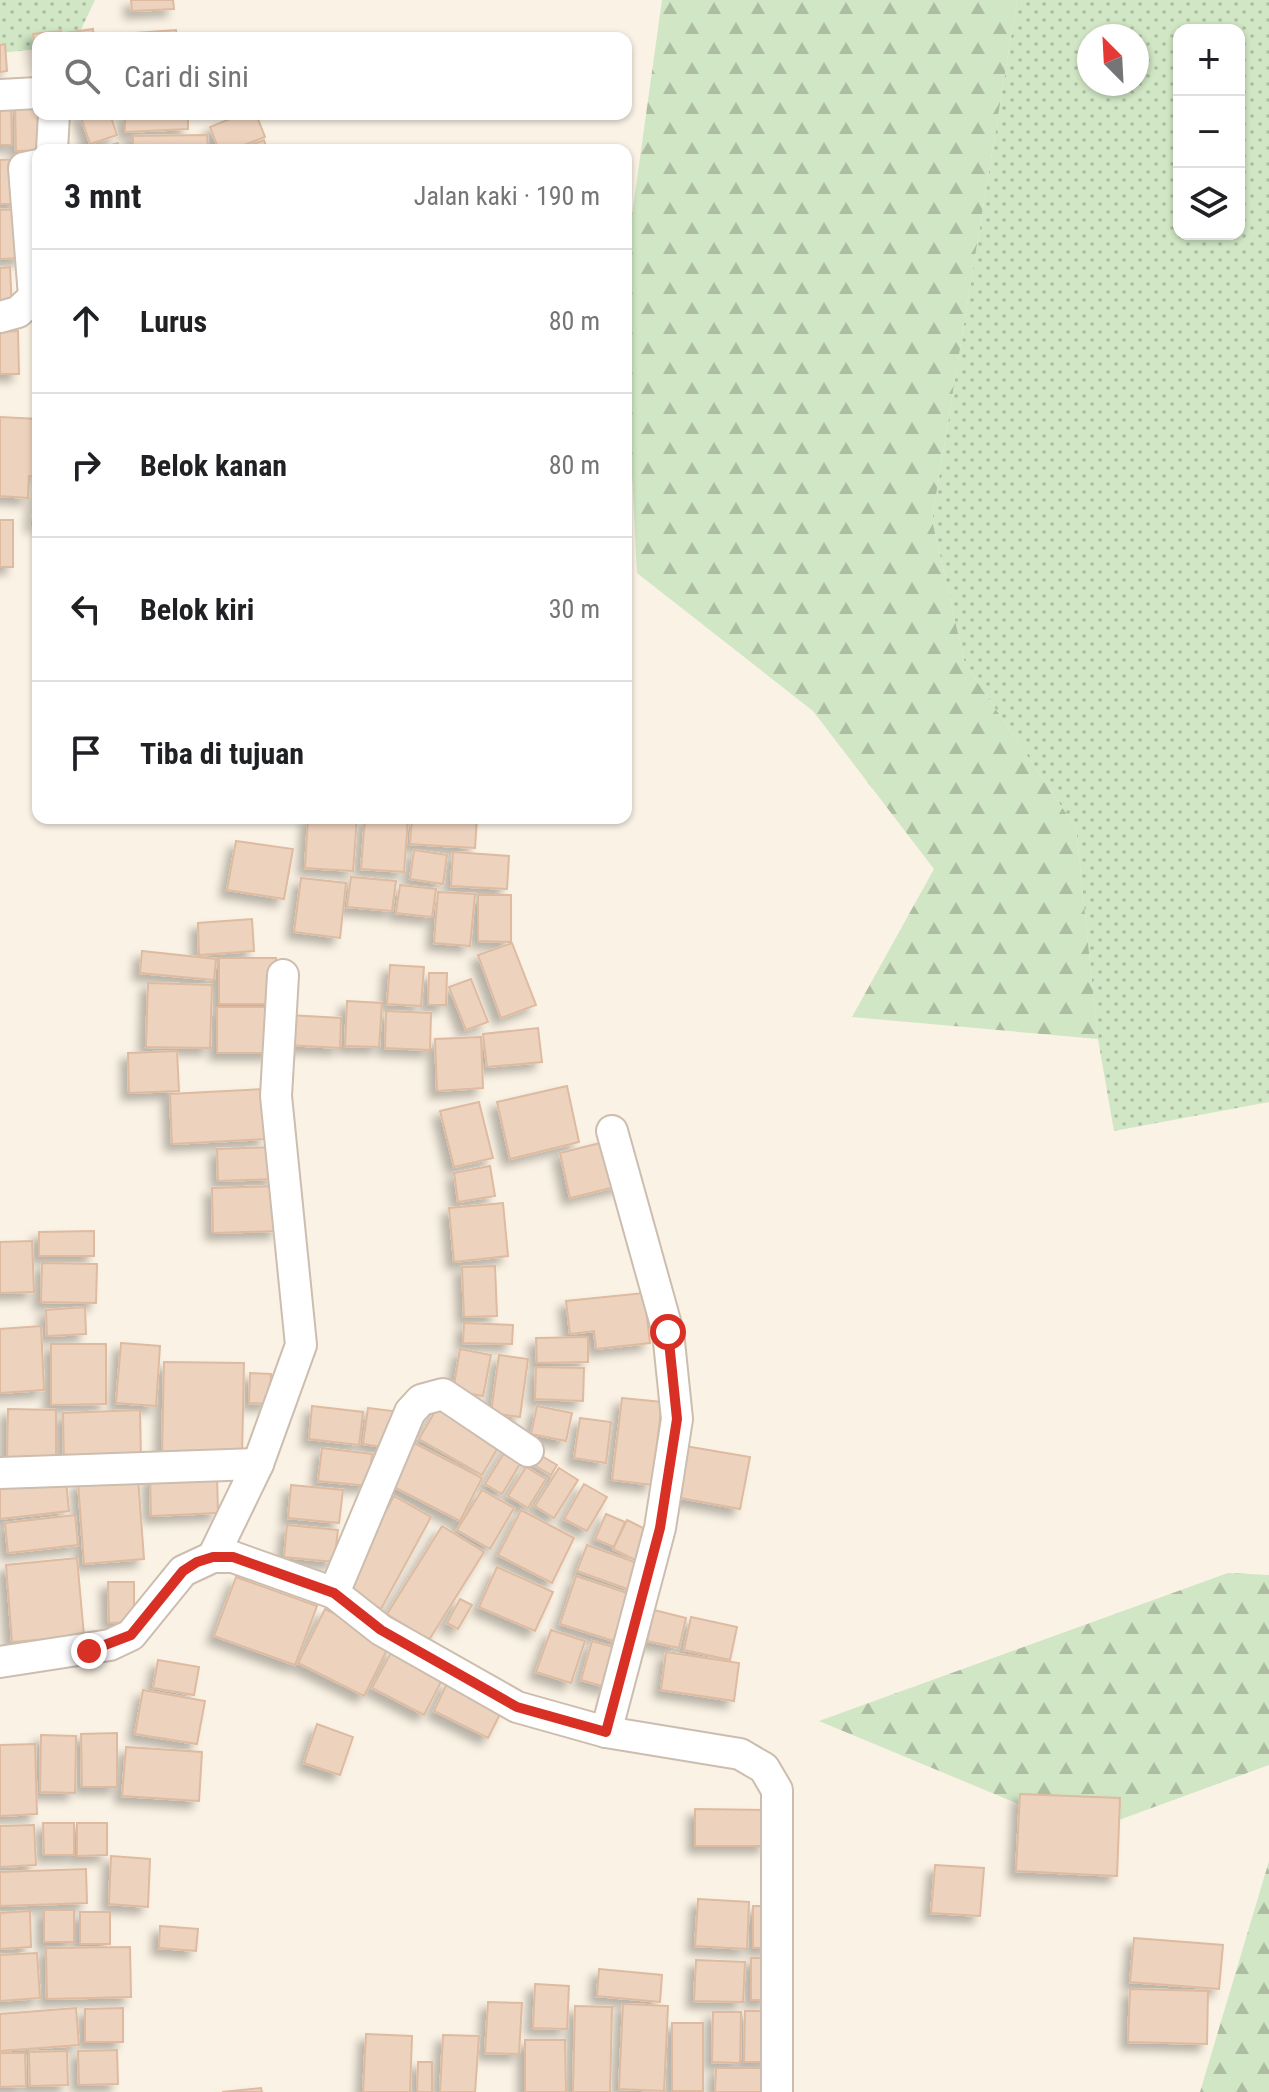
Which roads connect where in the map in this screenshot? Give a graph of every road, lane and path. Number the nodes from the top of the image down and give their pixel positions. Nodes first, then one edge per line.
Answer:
1 (32, 93) edge
2 (0, 95) edge
3 (54, 120) edge
4 (52, 144) edge
5 (32, 166) edge
6 (32, 271) edge
7 (32, 299) edge
8 (0, 317) edge
9 (283, 975) dead end
10 (612, 1131) dead end
11 (528, 1451) dead end
12 (258, 1464) junction
13 (0, 1473) edge
14 (213, 1557) junction
15 (334, 1593) junction
16 (0, 1662) edge
17 (606, 1732) junction
18 (777, 2092) edge

1 - 2 street
3 - 4 street
5 - 6 street
7 - 8 street
9 - 12 street
10 - 17 street
11 - 15 street
12 - 13 street
12 - 14 street
14 - 15 street
14 - 16 street
15 - 17 street
17 - 18 street

